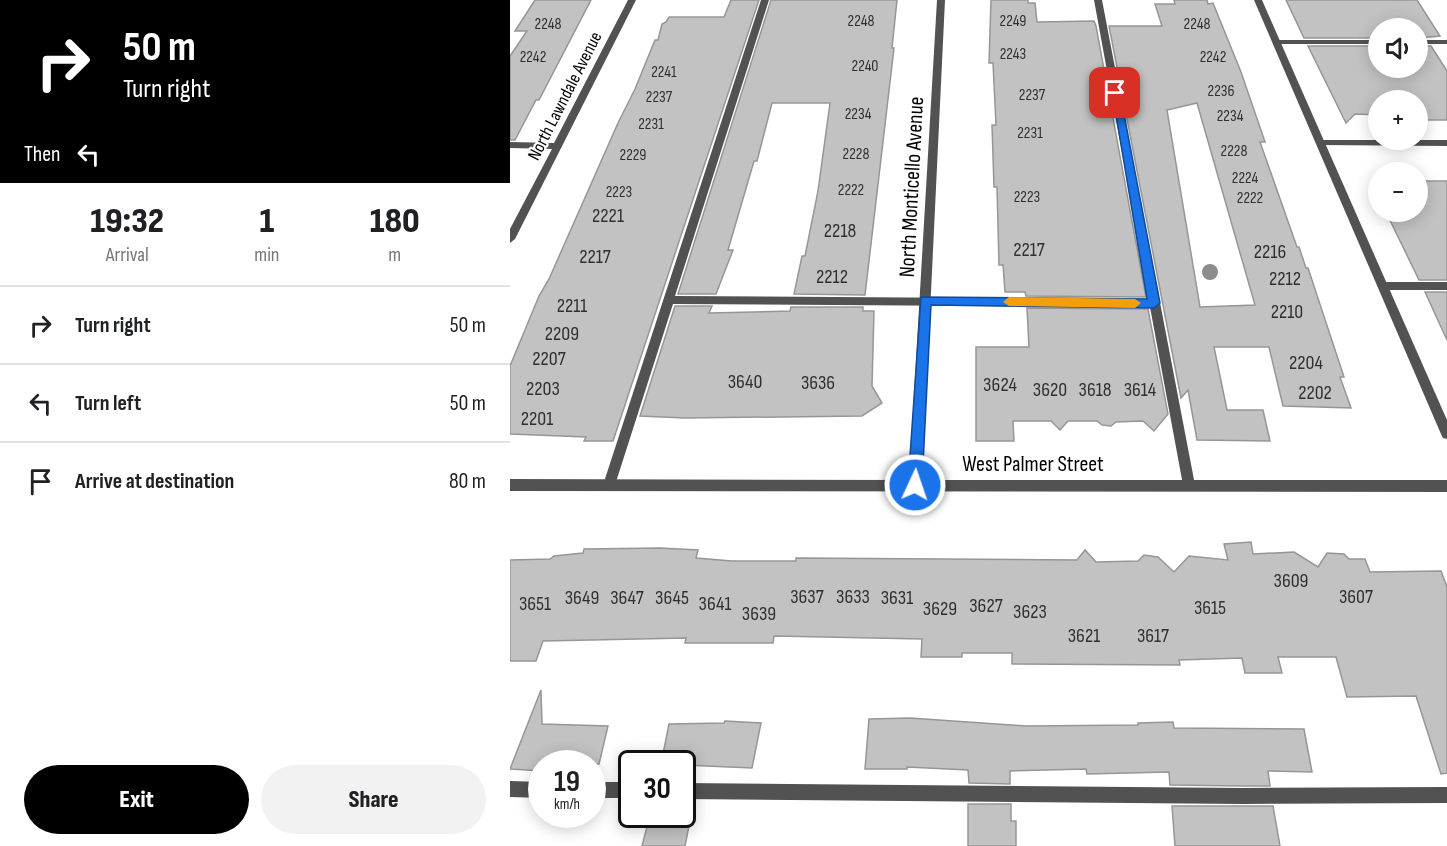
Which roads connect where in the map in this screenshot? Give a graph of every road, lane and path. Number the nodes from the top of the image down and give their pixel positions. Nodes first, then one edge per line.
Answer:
1 (632, 0) edge
2 (765, 0) edge
3 (941, 0) edge
4 (1098, 0) edge
5 (1258, 0) edge
6 (1276, 42) junction
7 (1368, 42) edge
8 (1428, 42) edge
9 (1447, 42) edge
10 (1321, 143) junction
11 (1447, 143) edge
12 (510, 146) edge
13 (558, 146) junction
14 (510, 239) edge
15 (1382, 286) junction
16 (1447, 286) edge
17 (668, 300) junction
18 (925, 300) junction
19 (1154, 303) junction
20 (1447, 434) edge
21 (510, 485) edge
22 (609, 485) junction
23 (915, 485) junction
24 (1189, 485) junction
25 (1447, 486) edge
26 (510, 789) edge
27 (528, 790) edge
28 (696, 791) edge
29 (1447, 795) edge

1 - 13 street, North Lawndale Avenue
2 - 17 street
3 - 18 street, North Monticello Avenue
4 - 19 street
5 - 6 street
6 - 7 street
6 - 10 street
8 - 9 street
10 - 11 street
10 - 15 street
12 - 13 street
13 - 14 street, North Lawndale Avenue
15 - 16 street
15 - 20 street
17 - 18 street
17 - 22 street
18 - 19 street
18 - 23 street, North Monticello Avenue
19 - 24 street
21 - 22 street, West Palmer Street
22 - 23 street, West Palmer Street
23 - 24 street, West Palmer Street
24 - 25 street, West Palmer Street
26 - 27 street
28 - 29 street

